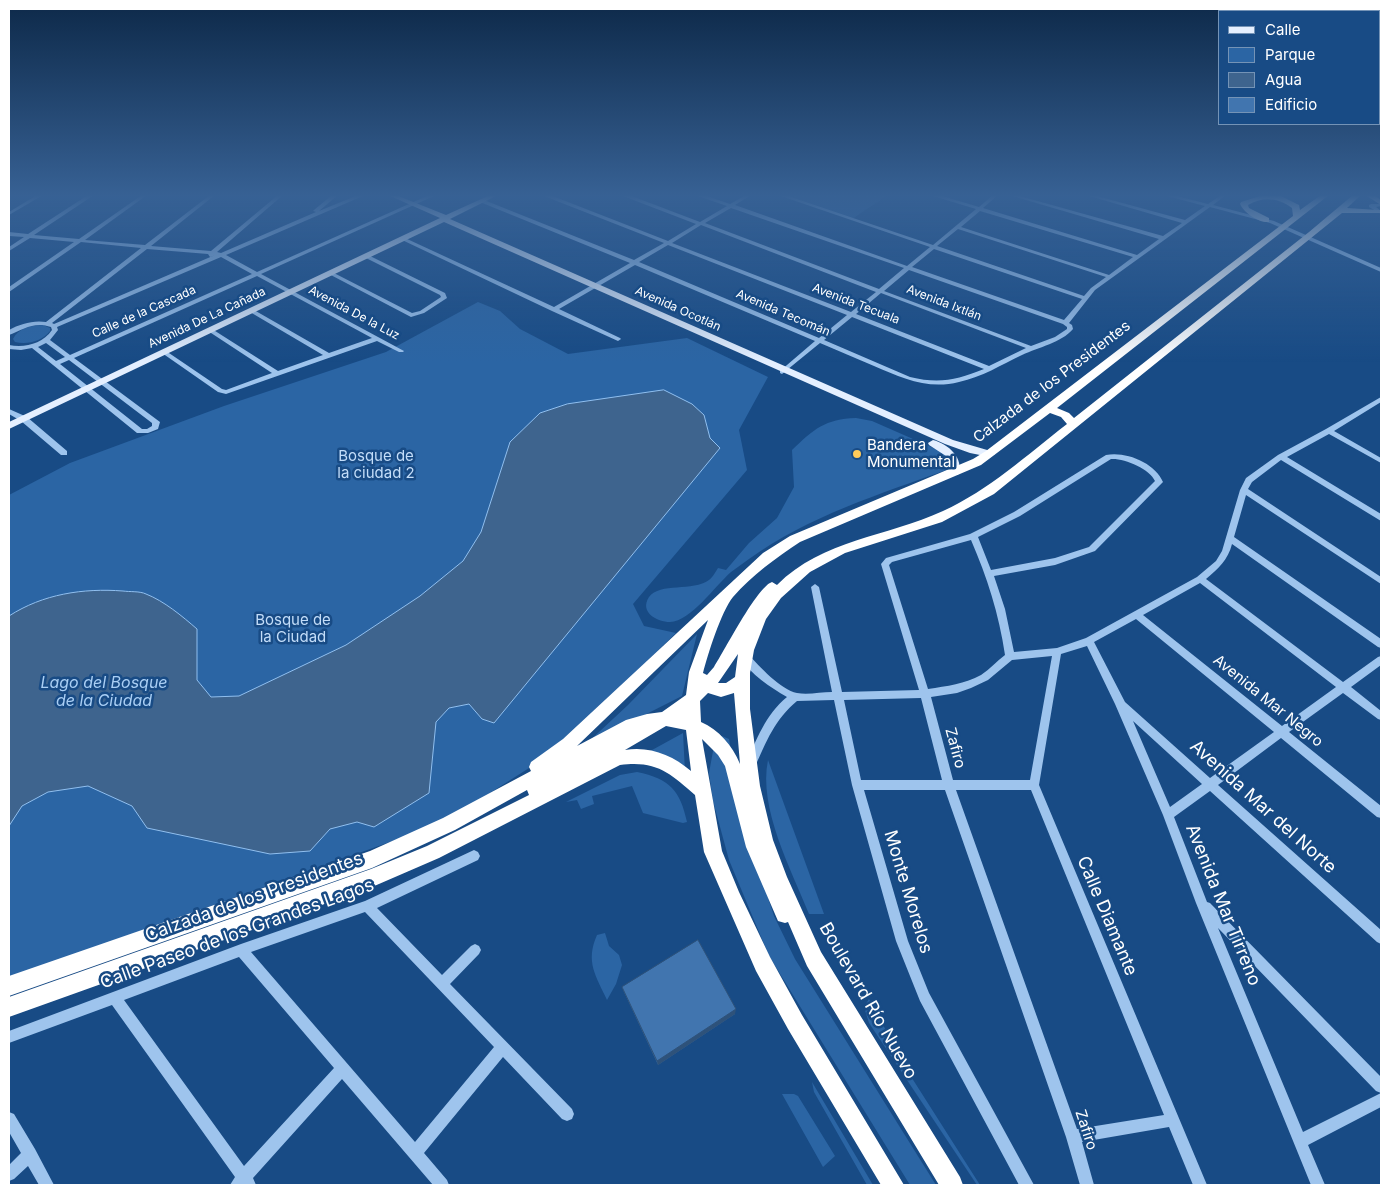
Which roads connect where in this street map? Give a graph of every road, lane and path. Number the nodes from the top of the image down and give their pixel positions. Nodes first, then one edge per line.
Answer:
1 (65, 251) edge
2 (140, 251) edge
3 (180, 251) edge
4 (216, 251) edge
5 (228, 251) edge
6 (307, 251) edge
7 (377, 251) edge
8 (428, 251) edge
9 (516, 251) edge
10 (605, 251) edge
11 (653, 251) edge
12 (690, 251) edge
13 (774, 251) edge
14 (858, 251) edge
15 (927, 251) edge
16 (947, 251) edge
17 (1030, 251) edge
18 (1117, 251) edge
19 (1146, 251) edge
20 (1253, 251) edge
21 (1291, 251) edge
22 (1332, 251) edge
23 (1333, 251) edge
24 (212, 254) junction
25 (220, 254) junction
26 (366, 256) junction
27 (1138, 257) junction
28 (202, 262) junction
29 (633, 262) junction
30 (907, 268) junction
31 (1381, 270) edge
32 (257, 273) junction
33 (330, 274) junction
34 (1381, 274) edge
35 (1110, 277) junction
36 (594, 286) junction
37 (9, 290) edge
38 (880, 290) junction
39 (290, 292) junction
40 (1085, 298) junction
41 (252, 310) junction
42 (554, 310) junction
43 (851, 314) junction
44 (51, 324) junction
45 (1067, 324) junction
46 (11, 330) edge
47 (210, 330) junction
48 (376, 339) junction
49 (618, 339) dead end
50 (46, 340) junction
51 (819, 340) junction
52 (33, 346) junction
53 (9, 347) edge
54 (1032, 348) junction
55 (401, 351) dead end
56 (164, 352) junction
57 (329, 356) junction
58 (71, 358) junction
59 (56, 364) junction
60 (990, 369) junction
61 (784, 370) junction
62 (278, 374) junction
63 (102, 381) junction
64 (87, 389) junction
65 (1381, 399) edge
66 (1055, 405) junction
67 (9, 411) edge
68 (1084, 416) junction
69 (24, 419) junction
70 (1074, 424) junction
71 (9, 426) edge
72 (1329, 431) junction
73 (64, 453) dead end
74 (990, 454) junction
75 (1281, 457) junction
76 (1381, 462) edge
77 (954, 472) junction
78 (1244, 490) junction
79 (1381, 518) edge
80 (973, 536) junction
81 (1231, 539) junction
82 (990, 573) junction
83 (1200, 579) junction
84 (1381, 581) edge
85 (815, 587) dead end
86 (727, 596) junction
87 (1136, 614) junction
88 (1089, 641) junction
89 (1381, 644) edge
90 (740, 652) junction
91 (1057, 652) junction
92 (1010, 656) junction
93 (1381, 660) edge
94 (696, 672) junction
95 (741, 681) junction
96 (1344, 688) junction
97 (925, 694) junction
98 (839, 696) junction
99 (796, 697) junction
100 (1120, 703) junction
101 (1381, 716) edge
102 (1283, 732) junction
103 (749, 772) junction
104 (1212, 784) junction
105 (857, 785) junction
106 (949, 785) junction
107 (1034, 786) junction
108 (702, 791) junction
109 (508, 814) junction
110 (1381, 814) edge
111 (1168, 815) junction
112 (474, 856) dead end
113 (372, 859) junction
114 (1202, 903) junction
115 (367, 906) junction
116 (1381, 938) edge
117 (241, 950) junction
118 (475, 950) dead end
119 (814, 959) junction
120 (442, 983) junction
121 (9, 986) edge
122 (115, 998) junction
123 (9, 1007) edge
124 (9, 1037) edge
125 (502, 1048) junction
126 (343, 1068) junction
127 (1381, 1086) edge
128 (1381, 1100) edge
129 (567, 1114) dead end
130 (9, 1119) edge
131 (1173, 1120) junction
132 (1073, 1137) junction
133 (1300, 1141) junction
134 (30, 1154) junction
135 (415, 1154) junction
136 (9, 1174) edge
137 (243, 1183) edge
138 (48, 1185) edge
139 (442, 1185) edge
140 (893, 1185) edge
141 (952, 1185) edge
142 (1027, 1185) edge
143 (1087, 1185) edge
144 (1200, 1185) edge
145 (1318, 1185) edge

1 - 37 street
2 - 44 street
3 - 24 street, Avenida De la Luz
4 - 24 street
5 - 25 street
6 - 32 street, Calle de la Cascada
7 - 26 main road, Avenida De La Cañada
8 - 42 street
9 - 36 main road, Avenida Ocotlán
10 - 29 street, Avenida Tecomán
11 - 29 street
12 - 43 street, Avenida Tecuala
13 - 38 street, Avenida Ixtlán
14 - 30 street
15 - 30 street
16 - 40 street
17 - 35 street
18 - 27 street
19 - 27 street
20 - 66 highway, Calzada de los Presidentes
21 - 68 highway
22 - 34 street
23 - 31 street
24 - 25 street, Avenida De la Luz
24 - 28 street
25 - 28 street
25 - 32 street, Avenida De la Luz
26 - 33 main road, Avenida De La Cañada
26 - 33 street
27 - 35 street, Avenida Tecomán
28 - 44 street
29 - 36 street
29 - 51 street, Avenida Tecomán
30 - 38 street
30 - 45 street
32 - 39 street, Avenida De la Luz
32 - 58 street, Calle de la Cascada
33 - 39 main road, Avenida De La Cañada
35 - 40 street, Avenida Tecomán
36 - 42 street
36 - 61 main road, Avenida Ocotlán
38 - 43 street
38 - 54 street, Avenida Ixtlán
39 - 41 main road, Avenida De La Cañada
39 - 48 street, Avenida De la Luz
40 - 45 street, Avenida Tecomán
41 - 47 main road, Avenida De La Cañada
41 - 57 street
42 - 49 street
43 - 51 street
43 - 60 street, Avenida Tecuala
44 - 46 street
44 - 50 street
45 - 54 street, Avenida Tecomán
47 - 56 main road, Avenida De La Cañada
47 - 62 street
48 - 55 street, Avenida De la Luz
48 - 57 street
50 - 52 street
50 - 58 street
51 - 60 street, Avenida Tecomán
51 - 61 street
52 - 53 street
52 - 59 street
54 - 60 street, Avenida Tecomán
56 - 62 street
56 - 63 main road, Avenida De La Cañada
57 - 62 street
58 - 59 street, Calle de la Cascada
58 - 63 street
59 - 64 street
61 - 74 main road, Avenida Ocotlán
61 - 77 main road, Avenida Ocotlán
63 - 64 main road, Avenida De La Cañada
63 - 64 street
64 - 69 main road, Avenida De La Cañada
65 - 72 street
66 - 68 highway
66 - 70 highway
66 - 74 highway, Calzada de los Presidentes
67 - 69 street
68 - 70 highway
69 - 71 main road, Avenida De La Cañada
69 - 73 street
70 - 90 highway
72 - 75 street
72 - 76 street
74 - 77 highway, Calzada de los Presidentes
75 - 78 street
75 - 79 street
77 - 86 highway, Calzada de los Presidentes
78 - 81 street
78 - 84 street
80 - 82 street
80 - 82 street, Zafiro
80 - 97 street, Zafiro
81 - 83 street
81 - 89 street
82 - 92 street
83 - 87 street
83 - 96 street
85 - 98 street, Monte Morelos
86 - 94 highway, Calzada de los Presidentes
86 - 113 highway
87 - 88 street
87 - 102 street, Avenida Mar Negro
88 - 91 street
88 - 100 street, Avenida Mar Tirreno
90 - 95 highway
90 - 99 street
90 - 109 highway
91 - 92 street
91 - 107 street
92 - 97 street
93 - 96 street
94 - 95 highway
94 - 108 highway, Calzada de los Presidentes
95 - 103 highway, Boulevard Río Nuevo
96 - 101 street
96 - 102 street
97 - 98 street
97 - 106 street, Zafiro
98 - 99 street
98 - 105 street, Monte Morelos
99 - 103 street
100 - 104 street, Avenida Mar del Norte
100 - 111 street, Avenida Mar Tirreno
102 - 104 street
102 - 110 street, Avenida Mar Negro
103 - 119 highway, Boulevard Río Nuevo
104 - 111 street
104 - 116 street, Avenida Mar del Norte
105 - 106 street
105 - 142 street, Monte Morelos
106 - 107 street
106 - 132 street, Zafiro
107 - 131 street, Calle Diamante
108 - 109 highway, Calzada de los Presidentes
108 - 140 highway
109 - 123 highway, Calzada de los Presidentes
111 - 114 street, Avenida Mar Tirreno
112 - 115 street, Calle Paseo de los Grandes Lagos
113 - 119 highway
113 - 121 highway, Calzada de los Presidentes
114 - 127 street
114 - 133 street, Avenida Mar Tirreno
115 - 117 street, Calle Paseo de los Grandes Lagos
115 - 120 street
117 - 122 street, Calle Paseo de los Grandes Lagos
117 - 126 street
118 - 120 street
119 - 141 highway, Boulevard Río Nuevo
120 - 125 street
122 - 124 street, Calle Paseo de los Grandes Lagos
122 - 137 street
125 - 129 street
125 - 135 street
126 - 135 street
126 - 137 street
128 - 133 street
130 - 134 street
131 - 132 street
131 - 144 street, Calle Diamante
132 - 143 street, Zafiro
133 - 145 street, Avenida Mar Tirreno
134 - 136 street
134 - 138 street
135 - 139 street

